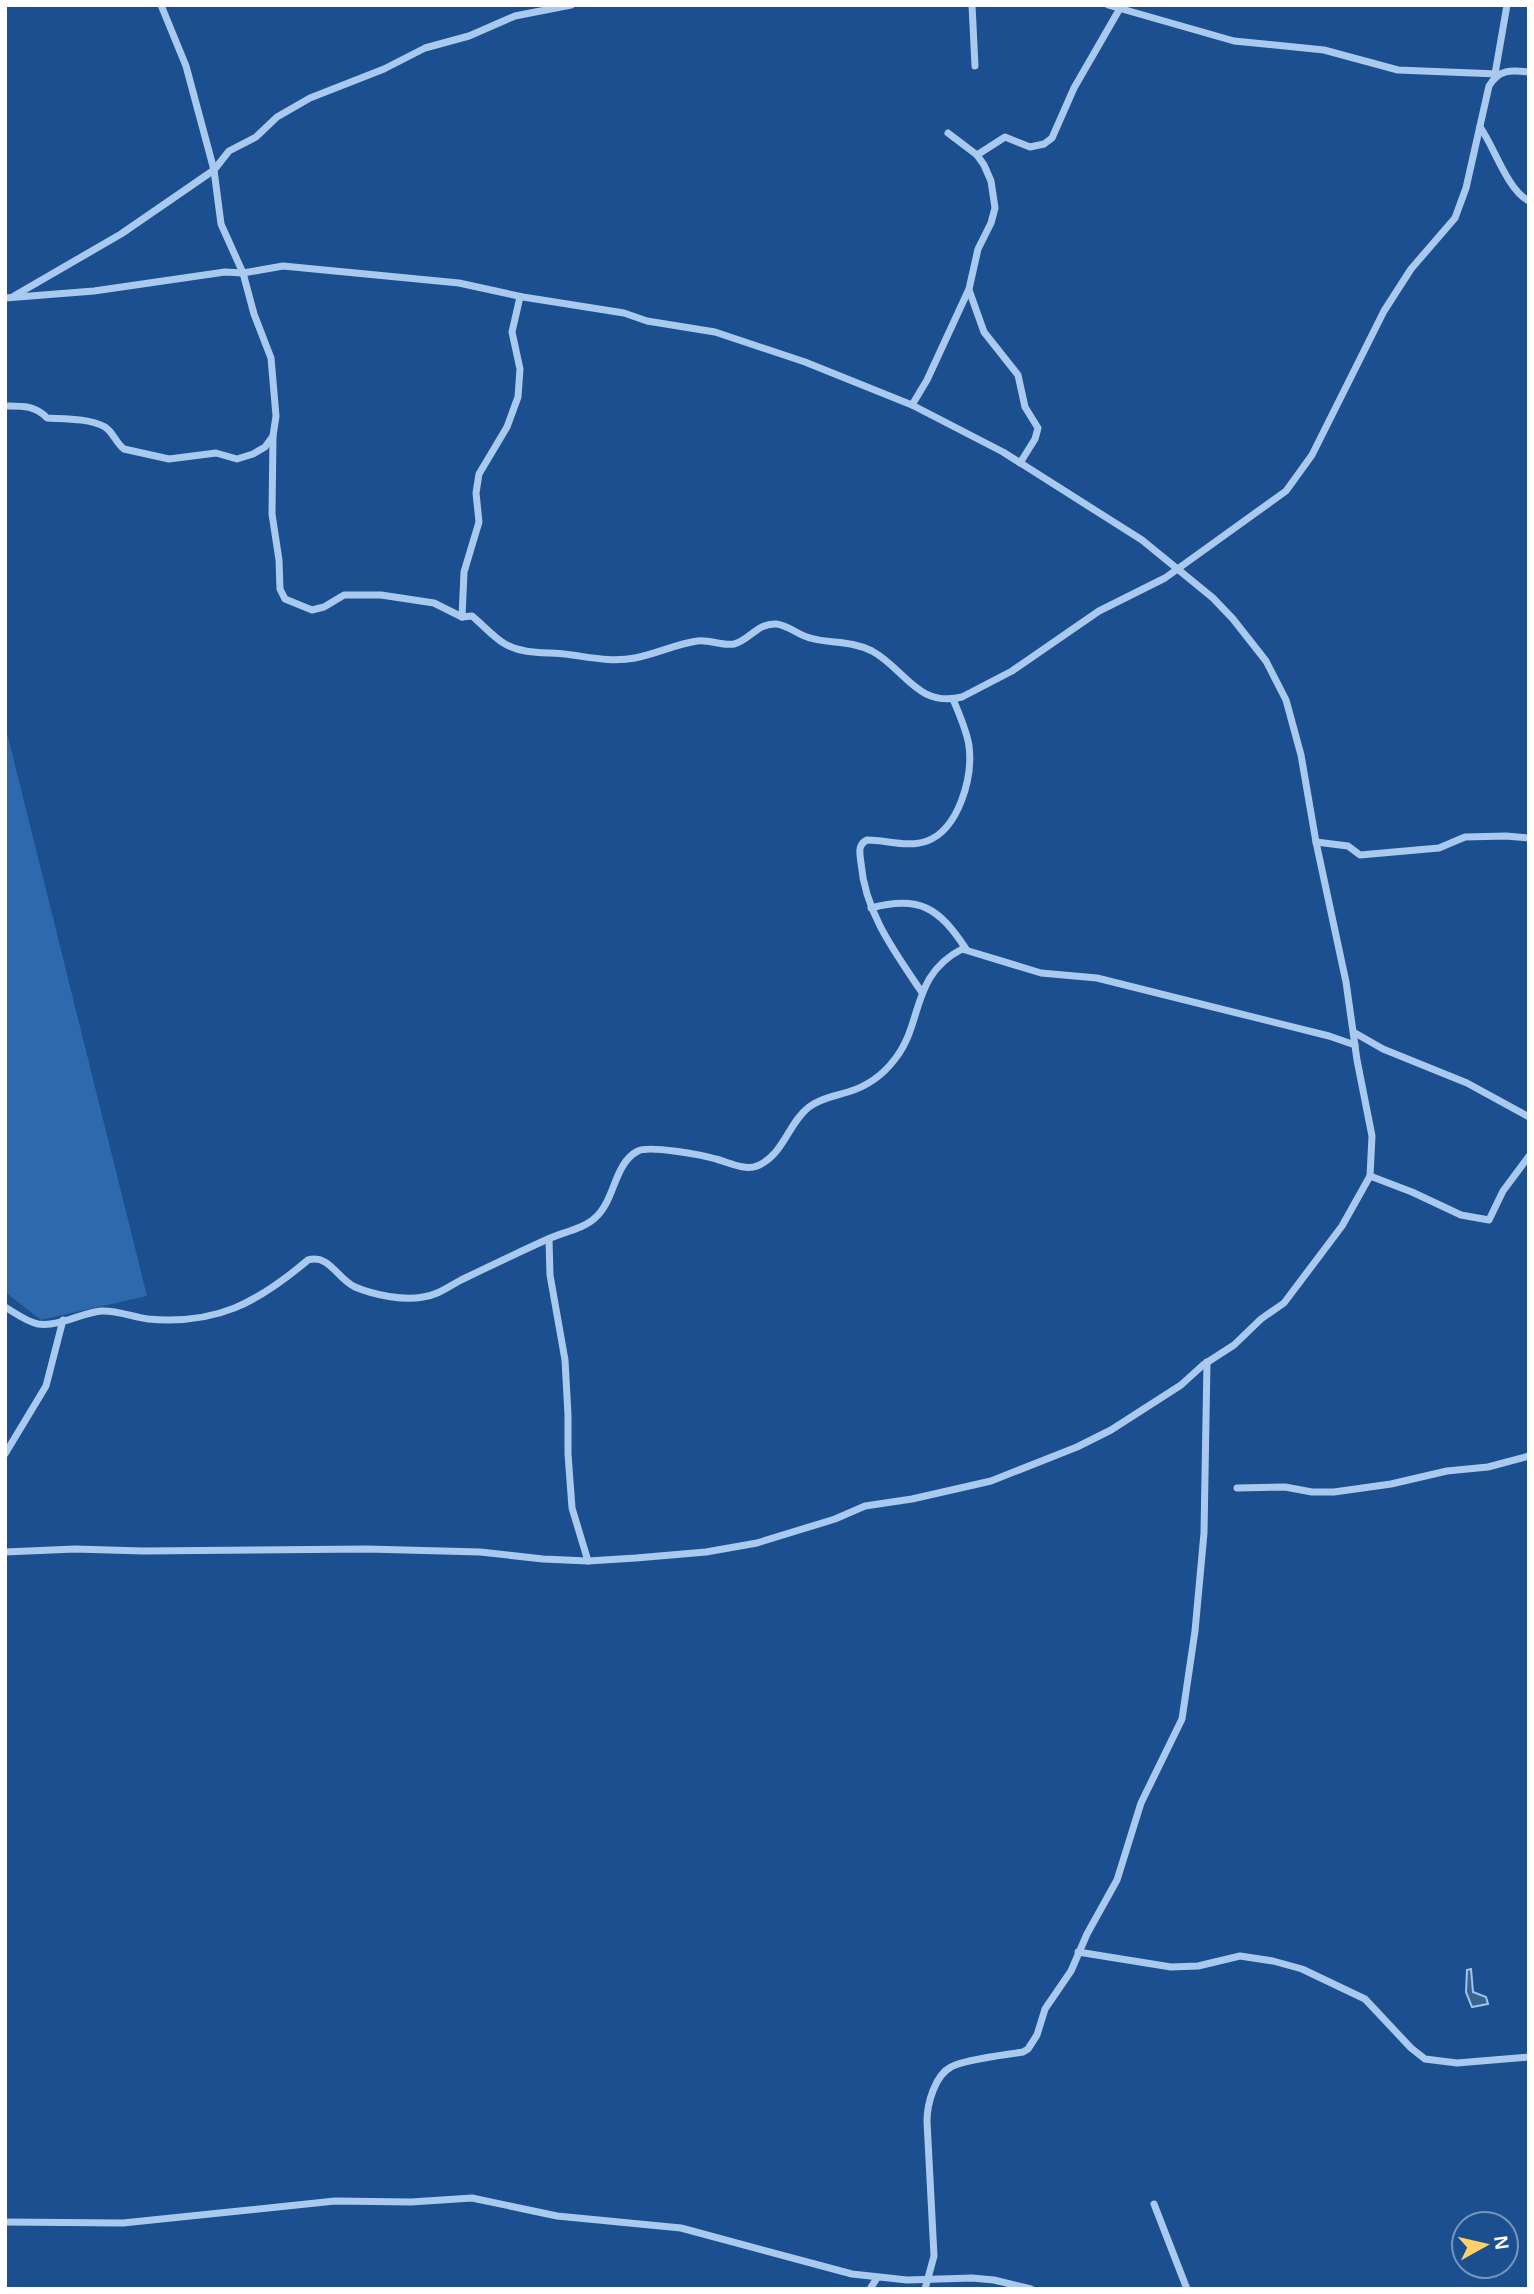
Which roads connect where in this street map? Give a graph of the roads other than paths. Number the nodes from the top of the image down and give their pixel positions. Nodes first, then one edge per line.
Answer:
1 (161, 5) edge
2 (571, 5) edge
3 (972, 5) edge
4 (1108, 5) edge
5 (1507, 5) edge
6 (1119, 10) junction
7 (975, 66) dead end
8 (1529, 72) edge
9 (1497, 74) junction
10 (1480, 127) junction
11 (948, 133) dead end
12 (977, 155) junction
13 (214, 170) junction
14 (1529, 201) edge
15 (243, 273) junction
16 (969, 289) junction
17 (8, 297) edge
18 (520, 297) junction
19 (912, 405) junction
20 (5, 406) edge
21 (273, 436) junction
22 (1020, 463) junction
23 (1178, 569) junction
24 (462, 617) junction
25 (953, 699) junction
26 (1529, 838) edge
27 (1316, 842) junction
28 (871, 908) junction
29 (966, 949) junction
30 (921, 990) junction
31 (1354, 1033) junction
32 (1355, 1045) junction
33 (1529, 1117) edge
34 (1529, 1156) edge
35 (1370, 1176) junction
36 (548, 1239) junction
37 (5, 1307) edge
38 (63, 1320) junction
39 (1208, 1362) junction
40 (5, 1454) edge
41 (1529, 1456) edge
42 (1237, 1488) dead end
43 (5, 1552) edge
44 (588, 1561) junction
45 (1078, 1952) junction
46 (1529, 2057) edge
47 (1154, 2204) dead end
48 (5, 2222) edge
49 (877, 2278) junction
50 (907, 2280) junction
51 (926, 2280) junction
52 (870, 2289) edge
53 (916, 2289) edge
54 (925, 2289) edge
55 (1031, 2289) edge
56 (1187, 2289) edge

1 - 13 street
2 - 13 street
3 - 7 street
4 - 6 street
5 - 9 street
6 - 9 street
6 - 12 street
8 - 9 street
9 - 10 street
10 - 14 street
10 - 23 street
11 - 12 street
12 - 16 street
13 - 15 street
13 - 17 street
15 - 17 street
15 - 18 street
15 - 21 street
16 - 19 street
16 - 22 street
18 - 19 street
18 - 24 street
19 - 22 street
20 - 21 street
21 - 24 street
22 - 23 street
23 - 25 street
23 - 27 street
24 - 25 street
25 - 28 street
26 - 27 street
27 - 31 street
28 - 29 street
28 - 30 street
29 - 30 street
29 - 32 street
30 - 36 street
31 - 32 street
31 - 33 street
32 - 35 street
34 - 35 street
35 - 39 street
36 - 38 street
36 - 44 street
37 - 38 street
38 - 40 street
39 - 44 street
39 - 45 street
41 - 42 street
43 - 44 street
45 - 46 street
45 - 51 street
47 - 56 street
48 - 49 street
49 - 50 street
49 - 52 street
50 - 51 street
50 - 53 street
51 - 54 street
51 - 55 street

